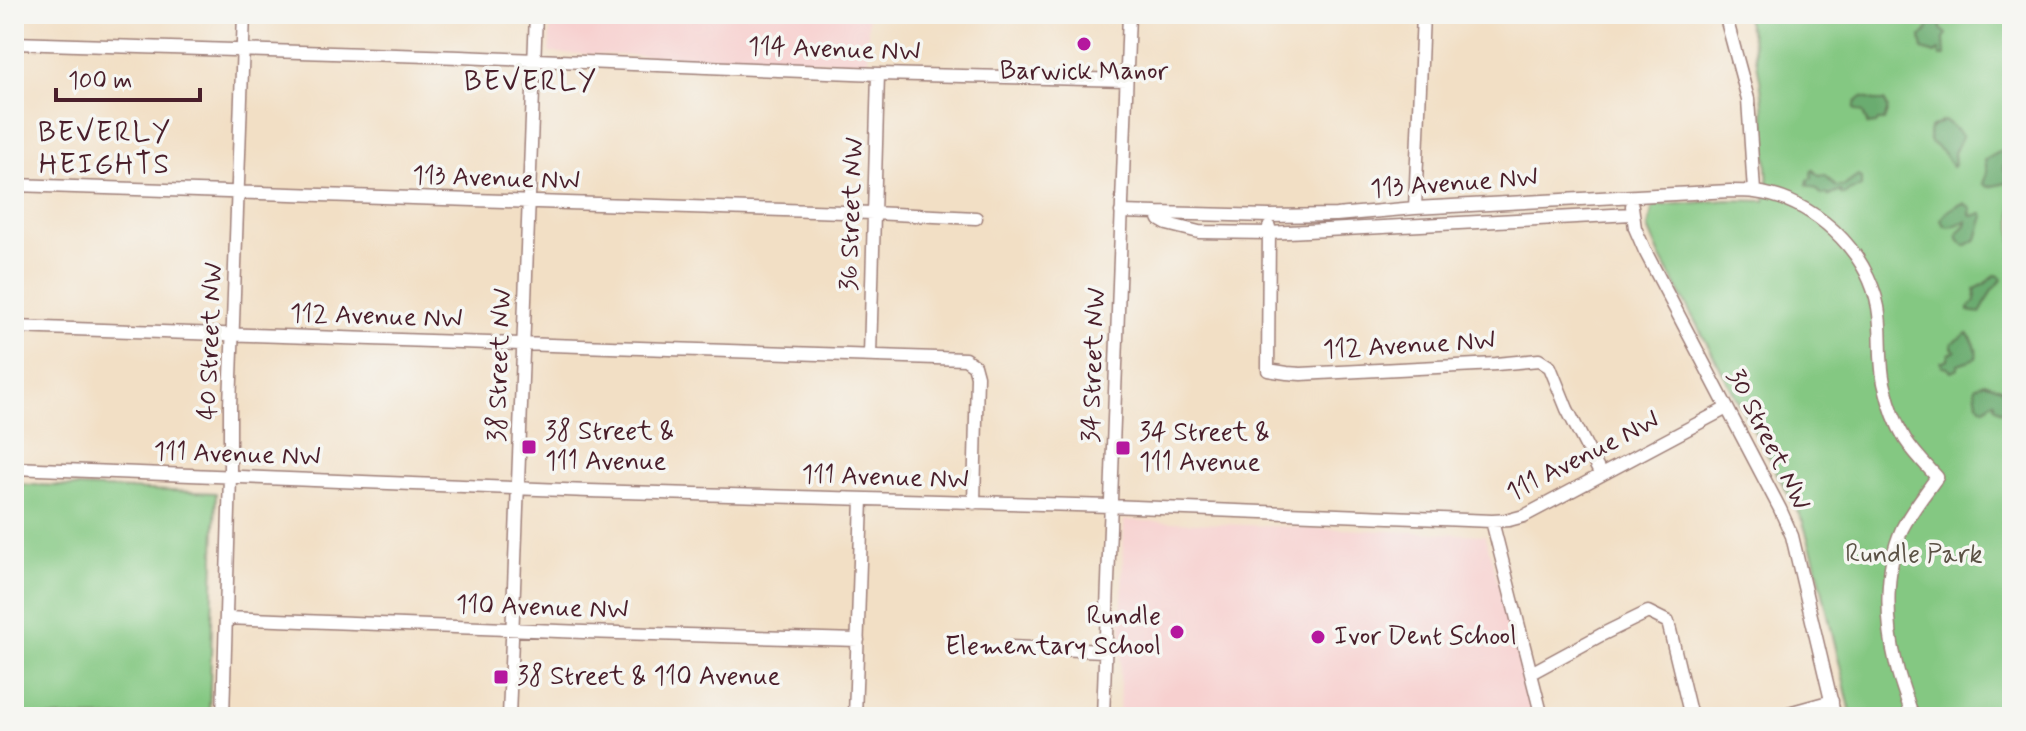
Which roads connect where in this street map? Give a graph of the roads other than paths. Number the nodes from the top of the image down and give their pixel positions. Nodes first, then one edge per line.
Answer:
1 (244, 14) edge
2 (536, 14) edge
3 (1129, 14) edge
4 (1423, 14) edge
5 (1725, 14) edge
6 (14, 43) edge
7 (242, 51) junction
8 (533, 60) junction
9 (878, 74) junction
10 (1126, 80) junction
11 (14, 185) edge
12 (1754, 191) junction
13 (237, 193) junction
14 (1633, 195) junction
15 (528, 202) junction
16 (1415, 208) junction
17 (1121, 212) junction
18 (873, 213) junction
19 (1157, 213) junction
20 (1632, 214) junction
21 (1269, 216) junction
22 (976, 218) dead end
23 (1269, 233) junction
24 (14, 327) edge
25 (232, 333) junction
26 (522, 344) junction
27 (870, 355) junction
28 (1727, 408) junction
29 (14, 468) edge
30 (1601, 475) junction
31 (230, 476) junction
32 (517, 487) junction
33 (862, 499) junction
34 (974, 503) junction
35 (1110, 506) junction
36 (1492, 521) junction
37 (226, 618) junction
38 (512, 629) junction
39 (858, 640) junction
40 (1009, 647) dead end
41 (1105, 651) junction
42 (1531, 673) junction
43 (1832, 701) junction
44 (223, 717) edge
45 (509, 717) edge
46 (855, 717) edge
47 (1103, 717) edge
48 (1542, 717) edge
49 (1691, 717) edge
50 (1774, 717) edge
51 (1835, 717) edge
52 (1913, 717) edge

1 - 7 street, 40 Street NW
2 - 8 street, 38 Street NW
3 - 10 street, 34 Street NW
4 - 16 street
5 - 12 street
6 - 7 street, 114 Avenue NW
7 - 8 street, 114 Avenue NW
7 - 13 street, 40 Street NW
8 - 9 street, 114 Avenue NW
8 - 15 street, 38 Street NW
9 - 10 street, 114 Avenue NW
9 - 18 street, 36 Street NW
10 - 17 street, 34 Street NW
11 - 13 street, 113 Avenue NW
12 - 14 street, 113 Avenue NW
12 - 52 street, 113 Avenue NW
13 - 15 street, 113 Avenue NW
13 - 25 street, 40 Street NW
14 - 16 street, 113 Avenue NW
14 - 20 street, 30 Street NW
15 - 18 street, 113 Avenue NW
15 - 26 street, 38 Street NW
16 - 21 street, 113 Avenue NW
17 - 19 street, 113 Avenue NW
17 - 35 street, 34 Street NW
18 - 22 street, 113 Avenue NW
18 - 27 street, 36 Street NW
19 - 21 street, 113 Avenue NW
19 - 23 street, 113 Avenue NW
20 - 23 street, 113 Avenue NW
20 - 28 street, 30 Street NW
21 - 23 street
23 - 30 street, 112 Avenue NW
24 - 25 street, 112 Avenue NW
25 - 26 street, 112 Avenue NW
25 - 31 street, 40 Street NW
26 - 27 street, 112 Avenue NW
26 - 32 street, 38 Street NW
27 - 34 street, 112 Avenue NW
28 - 30 street, 111 Avenue NW
28 - 43 street, 30 Street NW
29 - 31 street, 111 Avenue NW
30 - 36 street, 111 Avenue NW
31 - 32 street, 111 Avenue NW
31 - 37 street, 40 Street NW
32 - 33 street, 111 Avenue NW
32 - 38 street, 38 Street NW
33 - 34 street, 111 Avenue NW
33 - 39 street
34 - 35 street, 111 Avenue NW
35 - 36 street, 111 Avenue NW
35 - 41 street, 34 Street NW
36 - 42 street
37 - 38 street, 110 Avenue NW
37 - 44 street, 40 Street NW
38 - 39 street, 110 Avenue NW
38 - 45 street, 38 Street NW
39 - 46 street
40 - 41 street
41 - 47 street, 34 Street NW
42 - 48 street
42 - 49 street
43 - 50 street
43 - 51 street, 30 Street NW

